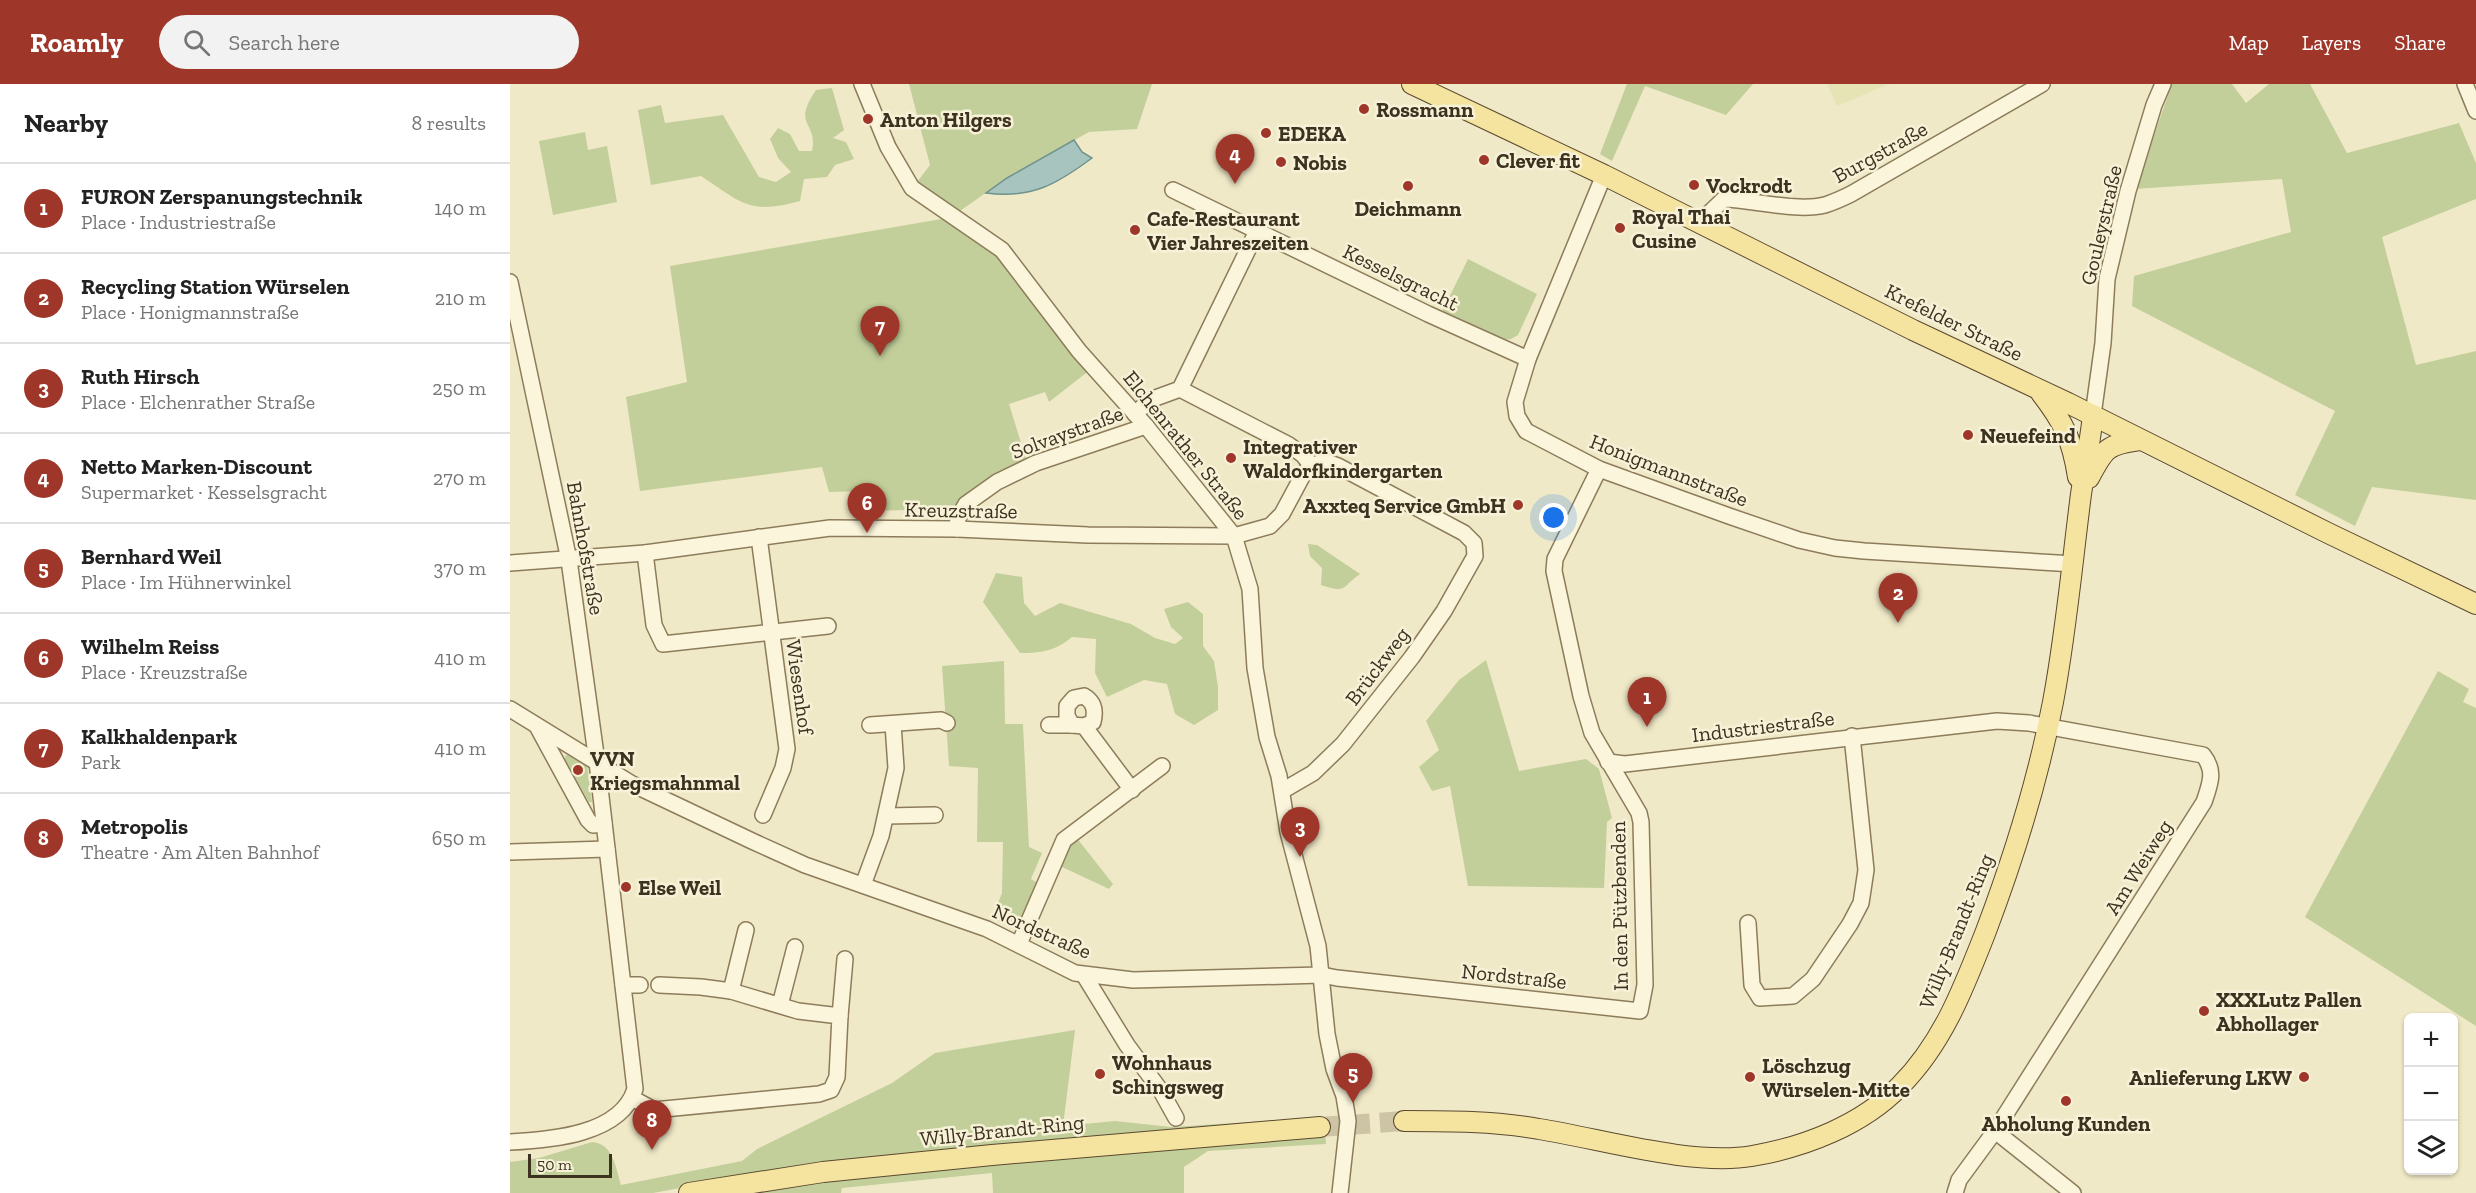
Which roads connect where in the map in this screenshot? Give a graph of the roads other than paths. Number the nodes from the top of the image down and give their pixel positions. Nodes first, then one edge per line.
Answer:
1 (862, 84) edge
2 (1412, 84) edge
3 (2042, 84) edge
4 (2163, 84) edge
5 (2465, 84) edge
6 (2476, 111) edge
7 (1604, 175) junction
8 (1173, 190) dead end
9 (1699, 223) junction
10 (1257, 231) junction
11 (510, 282) edge
12 (1528, 359) junction
13 (1180, 389) junction
14 (2039, 391) junction
15 (1135, 414) junction
16 (2093, 415) junction
17 (1146, 426) junction
18 (2140, 440) junction
19 (1312, 466) junction
20 (1599, 469) junction
21 (2081, 494) junction
22 (957, 529) junction
23 (1234, 536) junction
24 (759, 537) junction
25 (645, 553) junction
26 (569, 560) junction
27 (510, 564) edge
28 (2074, 564) junction
29 (2476, 603) edge
30 (828, 626) dead end
31 (771, 632) junction
32 (510, 709) edge
33 (947, 723) dead end
34 (893, 724) junction
35 (870, 725) dead end
36 (1049, 725) dead end
37 (2047, 726) junction
38 (538, 728) junction
39 (1852, 736) junction
40 (597, 762) junction
41 (1608, 762) junction
42 (1162, 766) dead end
43 (1132, 790) junction
44 (1282, 791) junction
45 (763, 815) dead end
46 (935, 815) dead end
47 (886, 816) junction
48 (604, 824) junction
49 (607, 849) junction
50 (510, 852) edge
51 (863, 885) junction
52 (1748, 924) dead end
53 (746, 930) dead end
54 (1019, 944) junction
55 (795, 947) dead end
56 (845, 959) dead end
57 (1084, 975) junction
58 (1322, 975) junction
59 (623, 985) junction
60 (640, 985) dead end
61 (659, 985) dead end
62 (731, 991) junction
63 (780, 1005) junction
64 (1640, 1011) joint
65 (840, 1016) junction
66 (633, 1094) junction
67 (1176, 1118) dead end
68 (1404, 1121) tunnel mouth
69 (1320, 1126) tunnel mouth
70 (1995, 1131) junction
71 (510, 1142) edge
72 (689, 1193) edge
73 (1340, 1193) edge
74 (1955, 1193) edge
75 (2073, 1193) edge

1 - 15 street, Elchenrather Straße
2 - 7 main road, Krefelder Straße
3 - 9 street, Burgstraße
4 - 16 street, Gouleystraße
5 - 6 street
7 - 9 main road, Krefelder Straße
7 - 12 street, Honigmannstraße
8 - 10 street, Kesselsgracht
9 - 14 main road, Krefelder Straße
10 - 12 street, Kesselsgracht
10 - 13 street
11 - 26 street, Bahnhofstraße
12 - 20 street, Honigmannstraße
13 - 15 street
13 - 19 street
14 - 16 main road, Krefelder Straße
14 - 21 main road
15 - 17 street, Elchenrather Straße
16 - 18 main road, Krefelder Straße
16 - 21 main road, Willy-Brandt-Ring
17 - 22 street, Solvaystraße
17 - 23 street, Elchenrather Straße
18 - 21 main road
18 - 29 main road, Krefelder Straße
19 - 23 street, Kreuzstraße
19 - 44 street, Brückweg
20 - 28 street, Honigmannstraße
20 - 41 street, In den Pützbenden
21 - 28 main road, Willy-Brandt-Ring
22 - 23 street, Kreuzstraße
22 - 24 street, Kreuzstraße
23 - 44 street, Elchenrather Straße
24 - 25 street, Kreuzstraße
24 - 31 street, Wiesenhof
25 - 26 street, Kreuzstraße
25 - 31 street, Wiesenhof
26 - 27 street, Kreuzstraße
26 - 40 street, Bahnhofstraße
28 - 37 main road, Willy-Brandt-Ring
30 - 31 street, Wiesenhof
31 - 45 street, Wiesenhof
32 - 38 street, Nordstraße
33 - 34 street
34 - 35 street
34 - 47 street
36 - 43 street
37 - 39 street, Industriestraße
37 - 68 main road, Willy-Brandt-Ring
37 - 70 street, Am Weiweg
38 - 40 street, Nordstraße
38 - 48 street
39 - 41 street, Industriestraße
39 - 52 street, Industriestraße
40 - 48 street, Bahnhofstraße
40 - 51 street, Nordstraße
41 - 64 street, In den Pützbenden
42 - 43 street
43 - 54 street
44 - 58 street, Elchenrather Straße
46 - 47 street
47 - 51 street
48 - 49 street, Bahnhofstraße
49 - 50 street
49 - 59 street, Bahnhofstraße
51 - 54 street, Nordstraße
53 - 62 street
54 - 57 street, Nordstraße
55 - 63 street
56 - 65 street
57 - 58 street, Nordstraße
57 - 67 street
58 - 64 street, Nordstraße
58 - 73 street, Elchenrather Straße
59 - 60 street
59 - 66 street, Bahnhofstraße
61 - 62 street
62 - 63 street
63 - 65 street
65 - 66 street
66 - 71 street
69 - 72 main road, Willy-Brandt-Ring
70 - 74 street, Am Weiweg
70 - 75 street

